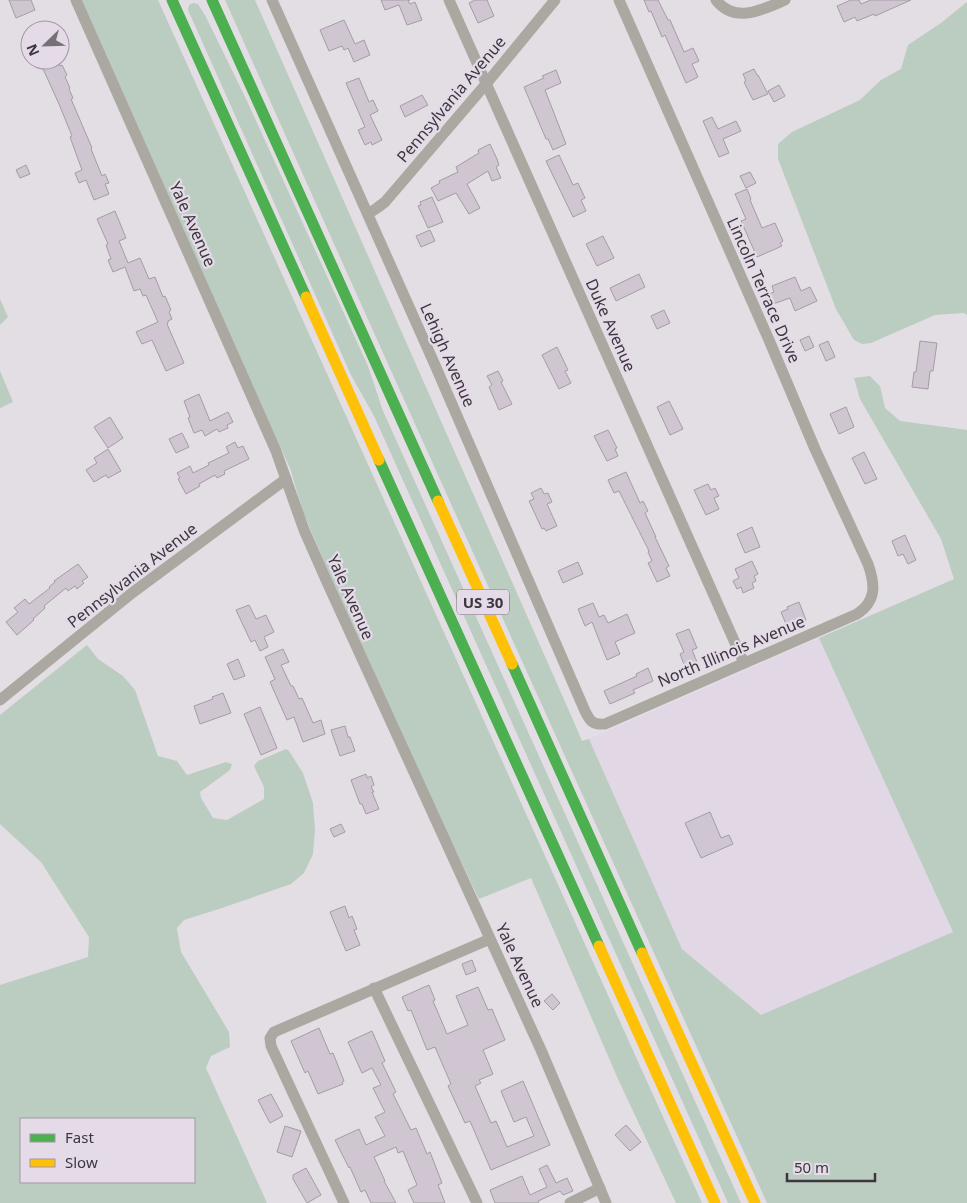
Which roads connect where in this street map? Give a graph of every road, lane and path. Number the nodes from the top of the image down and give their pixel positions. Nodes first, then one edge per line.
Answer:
1 (76, 0) edge
2 (172, 0) edge
3 (212, 0) edge
4 (272, 0) edge
5 (449, 0) edge
6 (556, 0) edge
7 (619, 0) edge
8 (716, 0) edge
9 (785, 0) edge
10 (486, 84) junction
11 (368, 214) junction
12 (286, 479) junction
13 (872, 594) joint
14 (744, 663) junction
15 (0, 700) edge
16 (593, 723) joint
17 (490, 939) junction
18 (374, 988) junction
19 (600, 1188) junction
20 (344, 1203) edge
21 (477, 1203) edge
22 (570, 1203) edge
23 (606, 1203) edge
24 (715, 1203) edge
25 (755, 1203) edge

1 - 12 street, Yale Avenue
2 - 24 highway, US 30
3 - 25 highway, US 30
4 - 11 street, Lehigh Avenue
5 - 10 street, Duke Avenue
6 - 10 street, Pennsylvania Avenue
7 - 13 street, Lincoln Terrace Drive
8 - 9 street
10 - 11 street, Pennsylvania Avenue
10 - 14 street, Duke Avenue
11 - 16 street, Lehigh Avenue
12 - 15 street, Pennsylvania Avenue
12 - 17 street, Yale Avenue
13 - 14 street, North Illinois Avenue
14 - 16 street, North Illinois Avenue
17 - 18 street
17 - 19 street, Yale Avenue
18 - 20 street
18 - 21 street
19 - 22 street
19 - 23 street, Yale Avenue

